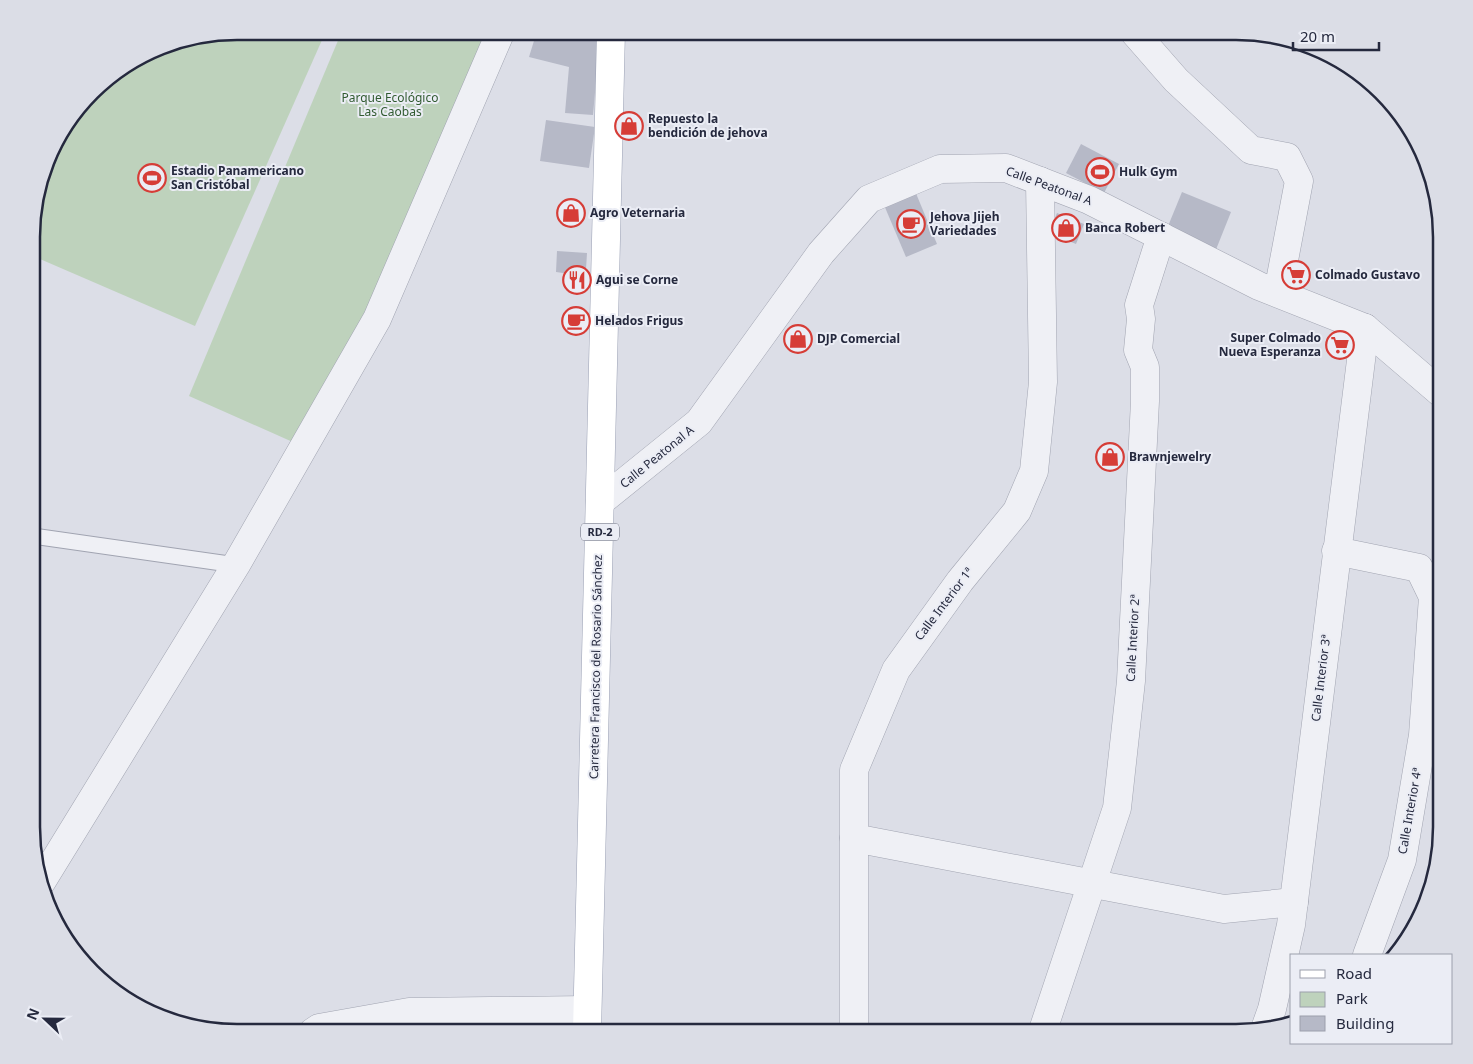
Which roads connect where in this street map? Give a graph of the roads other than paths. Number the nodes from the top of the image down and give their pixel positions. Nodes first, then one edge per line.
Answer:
1 (497, 40) edge
2 (611, 40) edge
3 (1141, 40) edge
4 (1040, 181) junction
5 (1161, 236) junction
6 (1278, 292) junction
7 (1365, 328) junction
8 (1433, 385) edge
9 (600, 502) junction
10 (40, 537) edge
11 (1336, 551) junction
12 (236, 565) junction
13 (854, 838) junction
14 (46, 874) edge
15 (1091, 884) junction
16 (1294, 902) junction
17 (1367, 954) edge
18 (587, 1021) edge
19 (1268, 1021) edge
20 (342, 1024) edge
21 (854, 1024) edge
22 (1045, 1024) edge

1 - 12 street
2 - 9 main road, Carretera Francisco del Rosario Sánchez / RD-2
3 - 6 street
4 - 5 street, Calle Peatonal A
4 - 9 street, Calle Peatonal A
4 - 13 street, Calle Interior 1ª
5 - 6 street, Calle Peatonal A
5 - 15 street, Calle Interior 2ª
6 - 7 street, Calle Peatonal A
7 - 8 street, Calle Peatonal A
7 - 11 street, Calle Interior 3ª
9 - 18 main road, Carretera Francisco del Rosario Sánchez / RD-2
10 - 12 lane
11 - 16 street, Calle Interior 3ª
11 - 17 street, Calle Interior 4ª
12 - 14 street
13 - 15 street
13 - 21 street, Calle Interior 1ª
15 - 16 street
15 - 22 street, Calle Interior 2ª
16 - 19 street, Calle Interior 3ª
18 - 20 street

